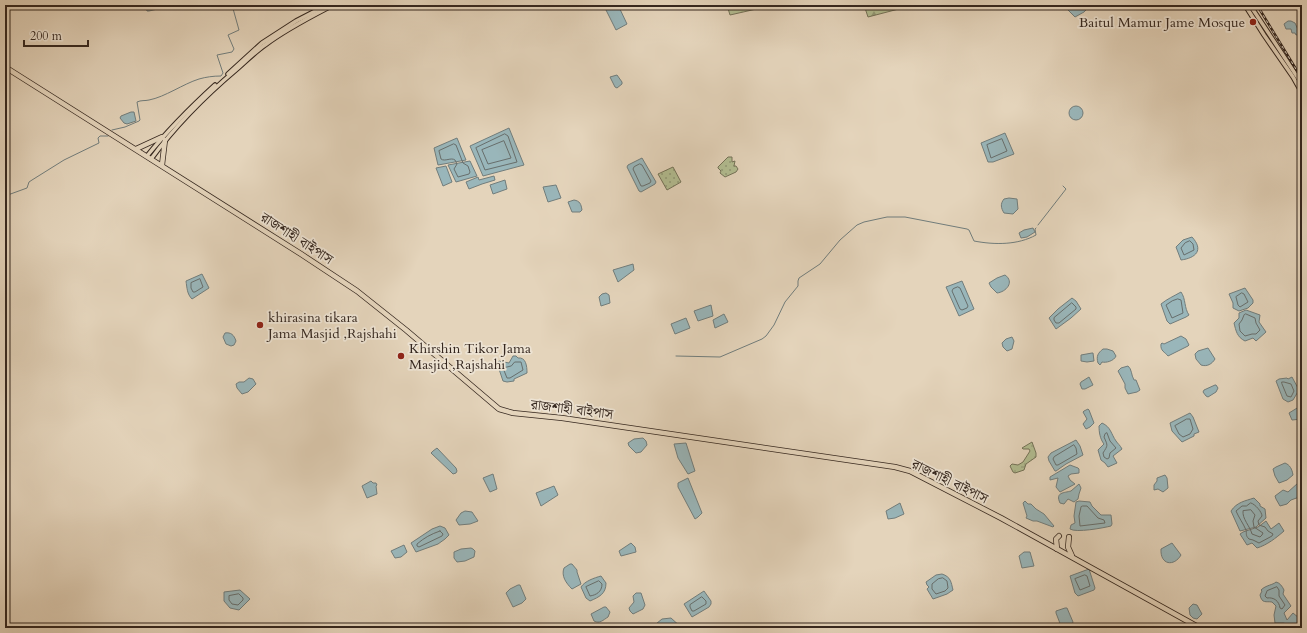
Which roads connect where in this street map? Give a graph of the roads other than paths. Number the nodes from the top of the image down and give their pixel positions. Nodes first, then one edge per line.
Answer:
1 (327, 5) edge
2 (333, 5) edge
3 (1245, 5) edge
4 (1250, 5) edge
5 (5, 68) edge
6 (1302, 84) edge
7 (1302, 92) edge
8 (164, 139) junction
9 (136, 149) junction
10 (149, 158) junction
11 (162, 165) junction
12 (1059, 536) dead end
13 (1069, 537) dead end
14 (1057, 549) junction
15 (1075, 559) junction
16 (1200, 628) edge

1 - 8 main road
2 - 8 main road
3 - 7 main road
4 - 6 main road
5 - 9 highway, রাজশাহী বাইপাস
8 - 9 highway
8 - 10 main road
8 - 11 highway
9 - 10 highway, রাজশাহী বাইপাস
10 - 11 highway, রাজশাহী বাইপাস
11 - 14 highway, রাজশাহী বাইপাস
12 - 14 highway
13 - 15 highway
14 - 15 highway, রাজশাহী বাইপাস
15 - 16 highway, রাজশাহী বাইপাস

